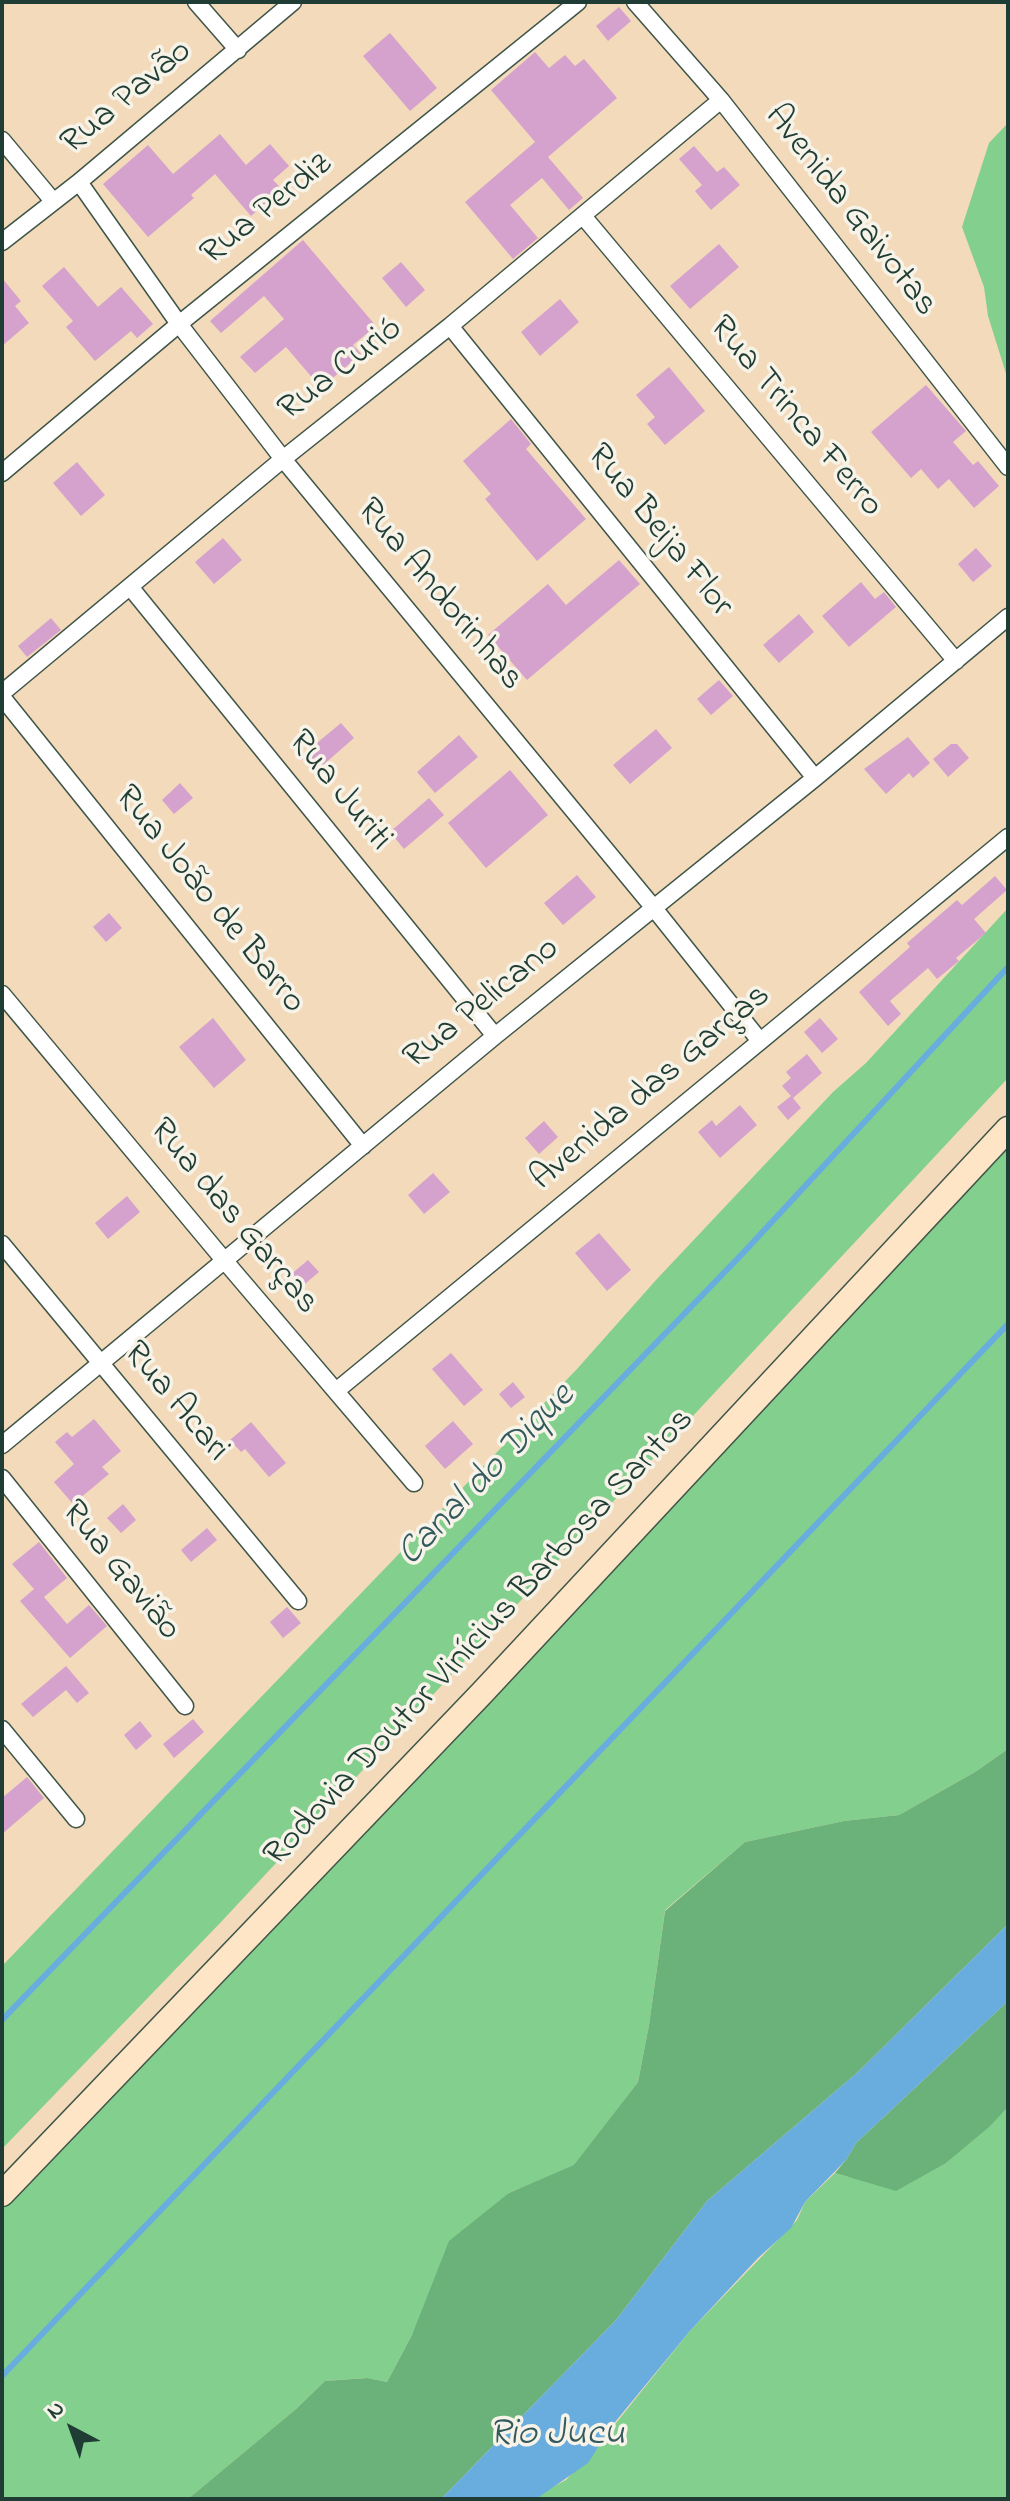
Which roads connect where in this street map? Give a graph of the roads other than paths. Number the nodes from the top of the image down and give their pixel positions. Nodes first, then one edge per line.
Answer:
1 (196, 2) edge
2 (293, 2) edge
3 (578, 2) edge
4 (635, 2) edge
5 (238, 50) junction
6 (721, 100) junction
7 (2, 140) edge
8 (79, 182) junction
9 (53, 201) junction
10 (583, 216) junction
11 (2, 242) edge
12 (179, 324) junction
13 (450, 326) junction
14 (283, 459) junction
15 (1008, 467) edge
16 (2, 473) edge
17 (131, 588) junction
18 (1008, 617) edge
19 (956, 661) junction
20 (2, 695) edge
21 (815, 778) junction
22 (1008, 837) edge
23 (653, 907) junction
24 (2, 994) edge
25 (495, 1036) junction
26 (760, 1041) junction
27 (1008, 1129) edge
28 (363, 1146) junction
29 (2, 1244) edge
30 (224, 1260) junction
31 (100, 1364) junction
32 (336, 1391) junction
33 (2, 1445) edge
34 (2, 1478) edge
35 (414, 1483) dead end
36 (298, 1601) dead end
37 (185, 1706) dead end
38 (2, 1729) edge
39 (76, 1819) dead end
40 (2, 2194) edge

1 - 5 street
2 - 5 street, Rua Pavão
3 - 12 street, Rua Perdiz
4 - 6 street, Avenida Gaivotas
5 - 8 street, Rua Pavão
6 - 10 street, Rua Curió
6 - 15 street, Avenida Gaivotas
7 - 9 street
8 - 9 street, Rua Pavão
8 - 12 street, Rua Andorinhas
9 - 11 street, Rua Pavão
10 - 13 street, Rua Curió
10 - 19 street, Rua Trinca Ferro
12 - 14 street, Rua Andorinhas
12 - 16 street, Rua Perdiz
13 - 14 street, Rua Curió
13 - 21 street, Rua Beija Flor
14 - 17 street, Rua Curió
14 - 23 street, Rua Andorinhas
17 - 20 street, Rua Curió
17 - 25 street, Rua Juriti
18 - 19 street, Rua Pelicano
19 - 21 street, Rua Pelicano
20 - 28 street, Rua João de Barro
21 - 23 street, Rua Pelicano
22 - 26 street, Avenida das Garças
23 - 25 street, Rua Pelicano
23 - 26 street, Rua Andorinhas
24 - 30 street, Rua das Garças
25 - 28 street, Rua Pelicano
26 - 32 street, Avenida das Garças
27 - 40 main road, Rodovia Doutor Vinícius Barbosa Santos
28 - 30 street, Rua Pelicano
29 - 31 street, Rua Acari
30 - 31 street, Rua Pelicano
30 - 32 street, Rua das Garças
31 - 33 street, Rua Pelicano
31 - 36 street, Rua Acari
32 - 35 street, Rua das Garças
34 - 37 street, Rua Gavião
38 - 39 street

